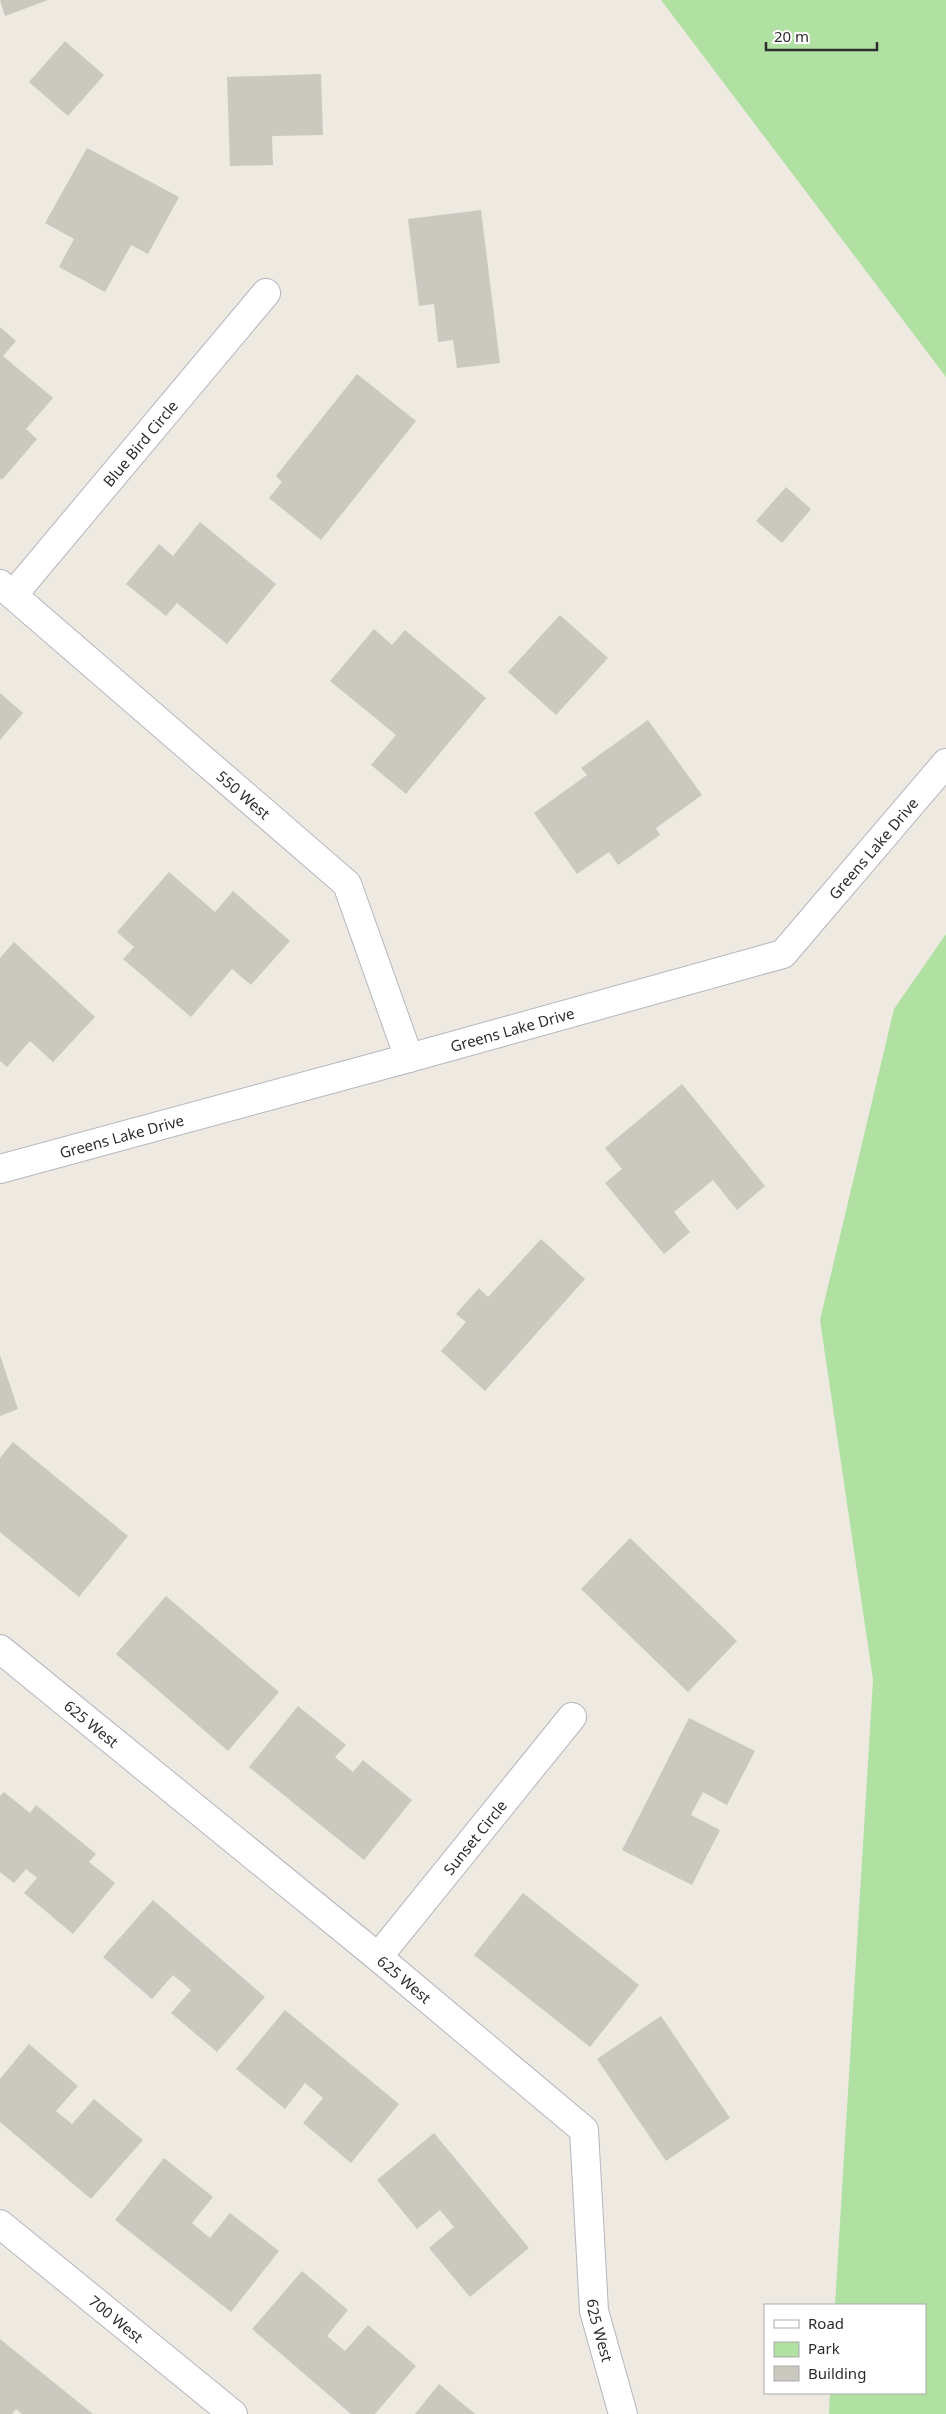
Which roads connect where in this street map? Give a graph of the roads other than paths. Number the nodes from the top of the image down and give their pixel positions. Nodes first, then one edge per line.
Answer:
1 (266, 293) dead end
2 (7, 590) edge
3 (946, 763) edge
4 (409, 1058) junction
5 (0, 1169) edge
6 (0, 1649) edge
7 (572, 1718) dead end
8 (378, 1957) junction
9 (0, 2224) edge
10 (233, 2414) edge
11 (623, 2414) edge

1 - 2 street, Blue Bird Circle
2 - 4 street, 550 West
3 - 4 street, Greens Lake Drive
4 - 5 street, Greens Lake Drive
6 - 8 street, 625 West
7 - 8 street, Sunset Circle
8 - 11 street, 625 West
9 - 10 street, 700 West

